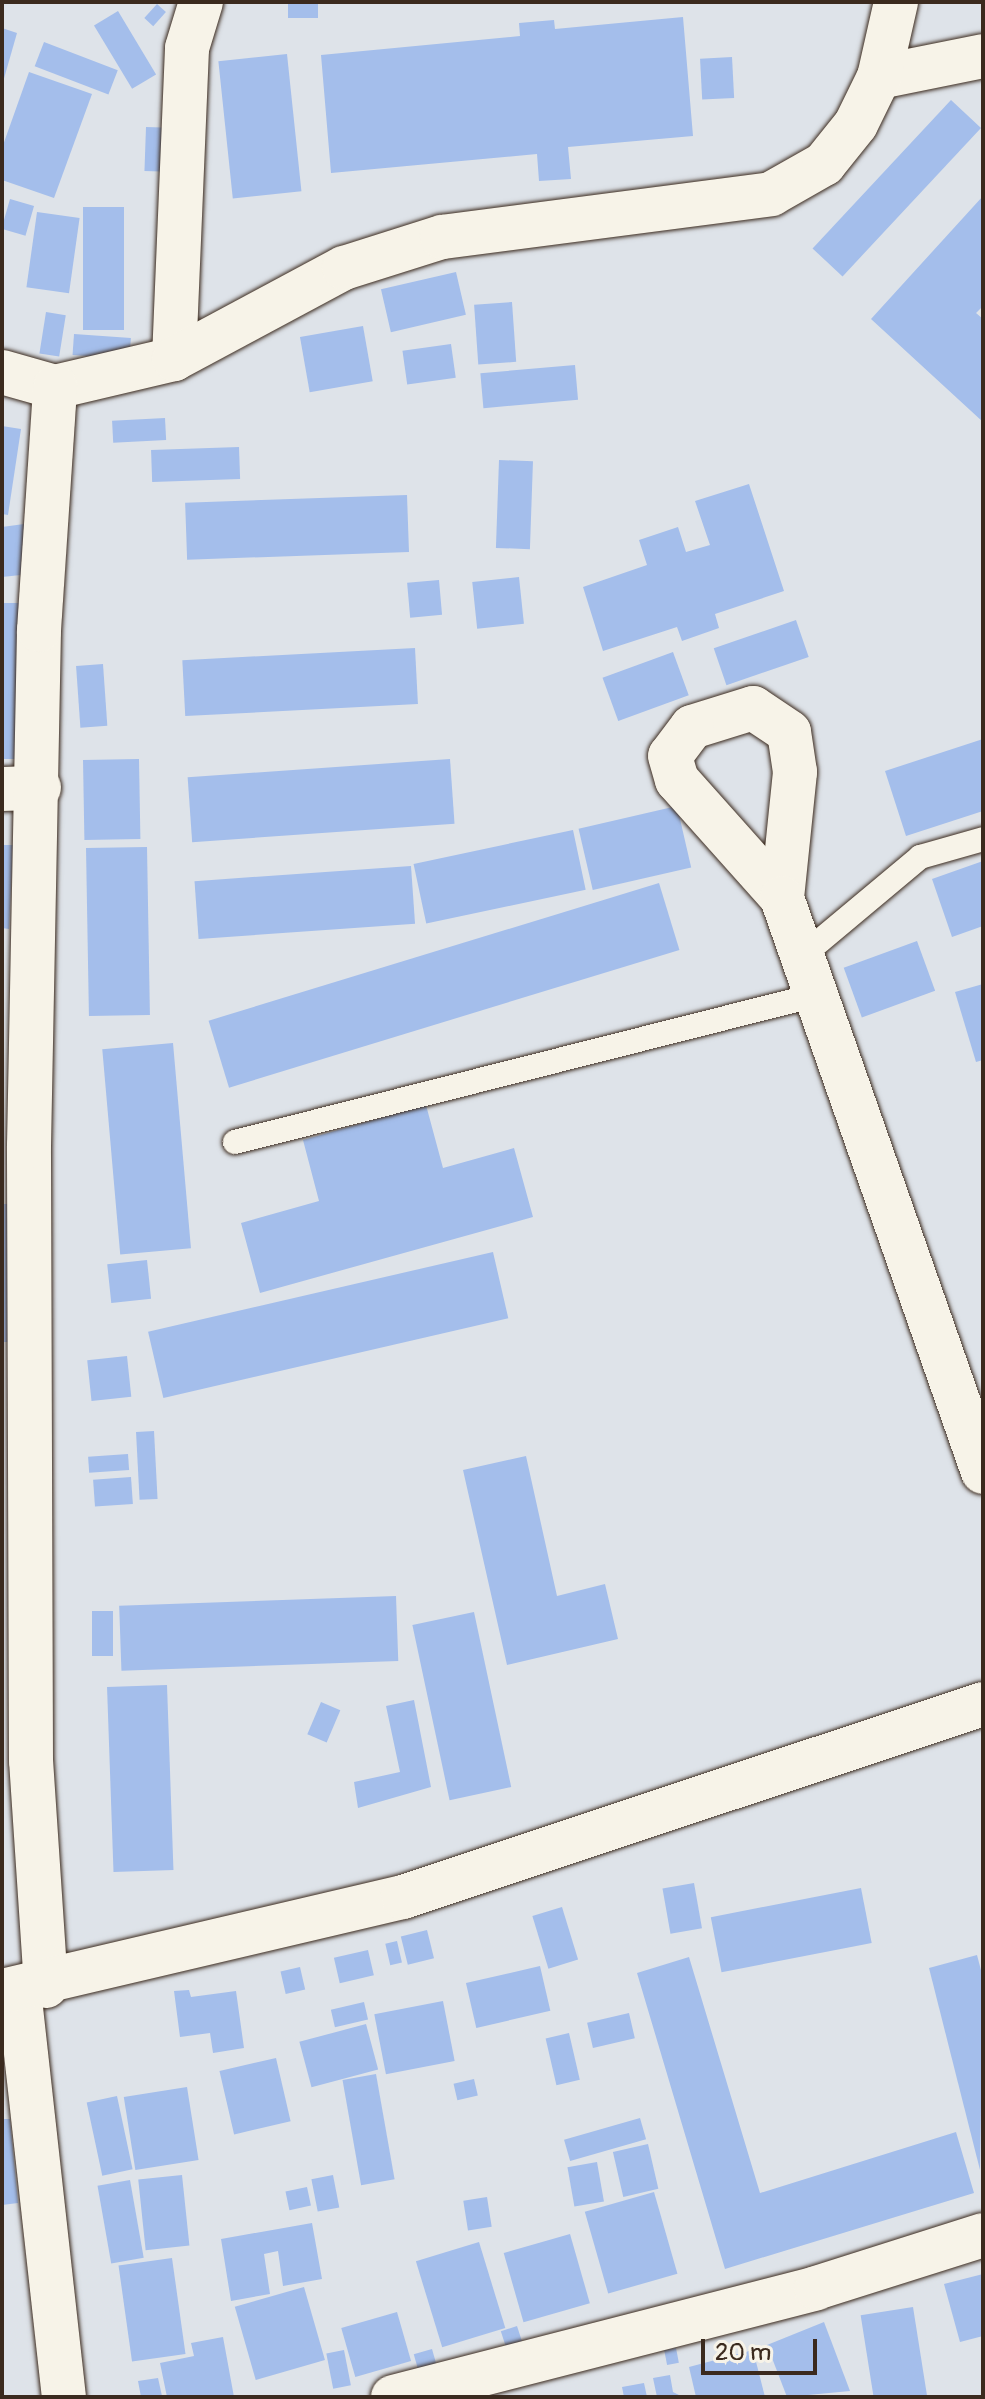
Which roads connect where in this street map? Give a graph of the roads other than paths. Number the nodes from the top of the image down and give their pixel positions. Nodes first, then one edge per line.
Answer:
1 (201, 2) edge
2 (896, 2) edge
3 (983, 56) edge
4 (879, 77) junction
5 (174, 359) junction
6 (2, 372) edge
7 (55, 387) junction
8 (20, 788) edge
9 (983, 839) edge
10 (782, 898) dead end
11 (810, 975) junction
12 (235, 1142) dead end
13 (983, 1472) edge
14 (983, 1704) edge
15 (22, 1989) edge
16 (983, 2235) edge
17 (64, 2397) edge
18 (393, 2397) edge

1 - 5 street
2 - 4 street
3 - 4 street
4 - 5 street
5 - 7 street
6 - 7 street
7 - 8 street
8 - 15 street
9 - 11 lane
10 - 11 street
11 - 12 lane
11 - 13 street
14 - 15 street
15 - 17 street
16 - 18 street

